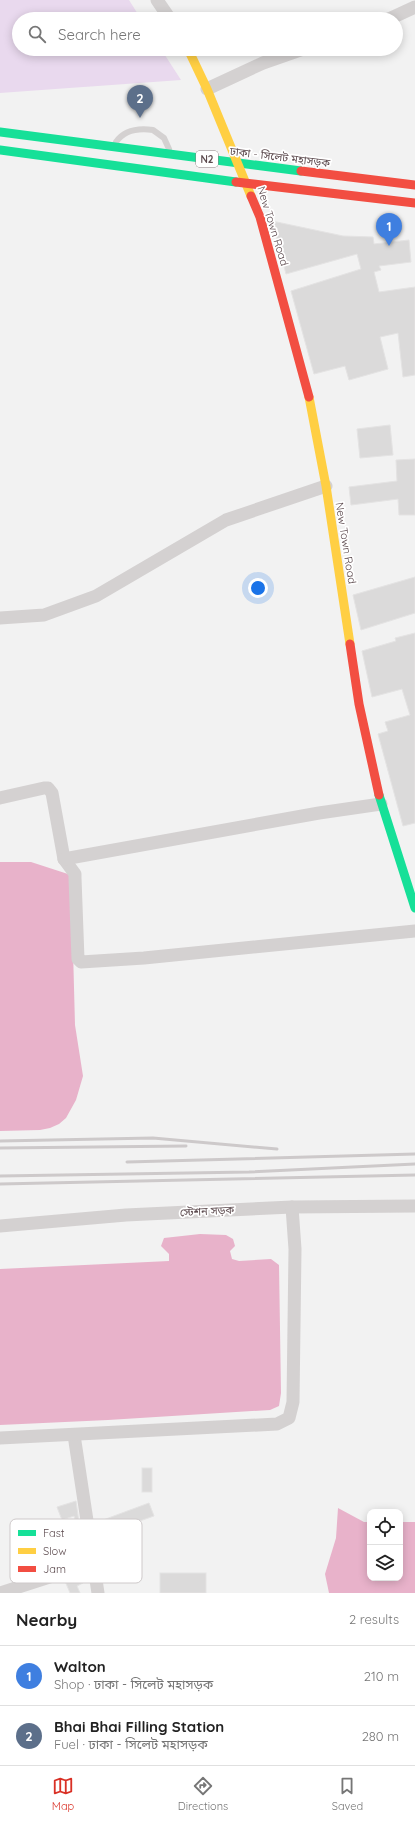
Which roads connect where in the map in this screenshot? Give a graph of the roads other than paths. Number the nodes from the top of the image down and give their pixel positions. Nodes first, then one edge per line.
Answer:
1 (157, 0) edge
2 (415, 7) edge
3 (165, 12) edge
4 (403, 13) edge
5 (191, 56) edge
6 (283, 56) edge
7 (207, 89) junction
8 (0, 132) edge
9 (0, 150) edge
10 (172, 154) junction
11 (112, 155) junction
12 (238, 164) junction
13 (247, 183) junction
14 (415, 185) edge
15 (415, 203) edge
16 (326, 486) junction
17 (0, 618) edge
18 (0, 798) edge
19 (381, 804) junction
20 (64, 859) junction
21 (415, 908) edge
22 (415, 931) edge
23 (415, 1206) edge
24 (292, 1207) junction
25 (0, 1226) edge
26 (74, 1435) junction
27 (0, 1438) edge
28 (87, 1519) edge
29 (31, 1583) edge
30 (97, 1583) edge
31 (0, 1593) edge
32 (98, 1593) edge

1 - 3 street
2 - 4 street
5 - 7 main road, New Town Road
6 - 7 street
7 - 12 main road, New Town Road
8 - 11 main road, ঢাকা - সিলেট মহাসড়ক / N2
9 - 11 main road, ঢাকা - সিলেট মহাসড়ক / N2
10 - 11 main road, ঢাকা - সিলেট মহাসড়ক / N2
10 - 11 lane
10 - 12 main road, ঢাকা - সিলেট মহাসড়ক / N2
11 - 13 main road, ঢাকা - সিলেট মহাসড়ক / N2
12 - 13 main road, New Town Road
12 - 14 main road, ঢাকা - সিলেট মহাসড়ক / N2
13 - 15 main road, ঢাকা - সিলেট মহাসড়ক / N2
13 - 16 main road, New Town Road
16 - 17 street
16 - 19 main road, New Town Road
18 - 20 street
19 - 20 street
19 - 21 main road, New Town Road
20 - 22 street
23 - 24 street, স্টেশন সড়ক
24 - 25 street, স্টেশন সড়ক
24 - 26 street
26 - 27 street
26 - 28 street
29 - 31 street
30 - 32 street

